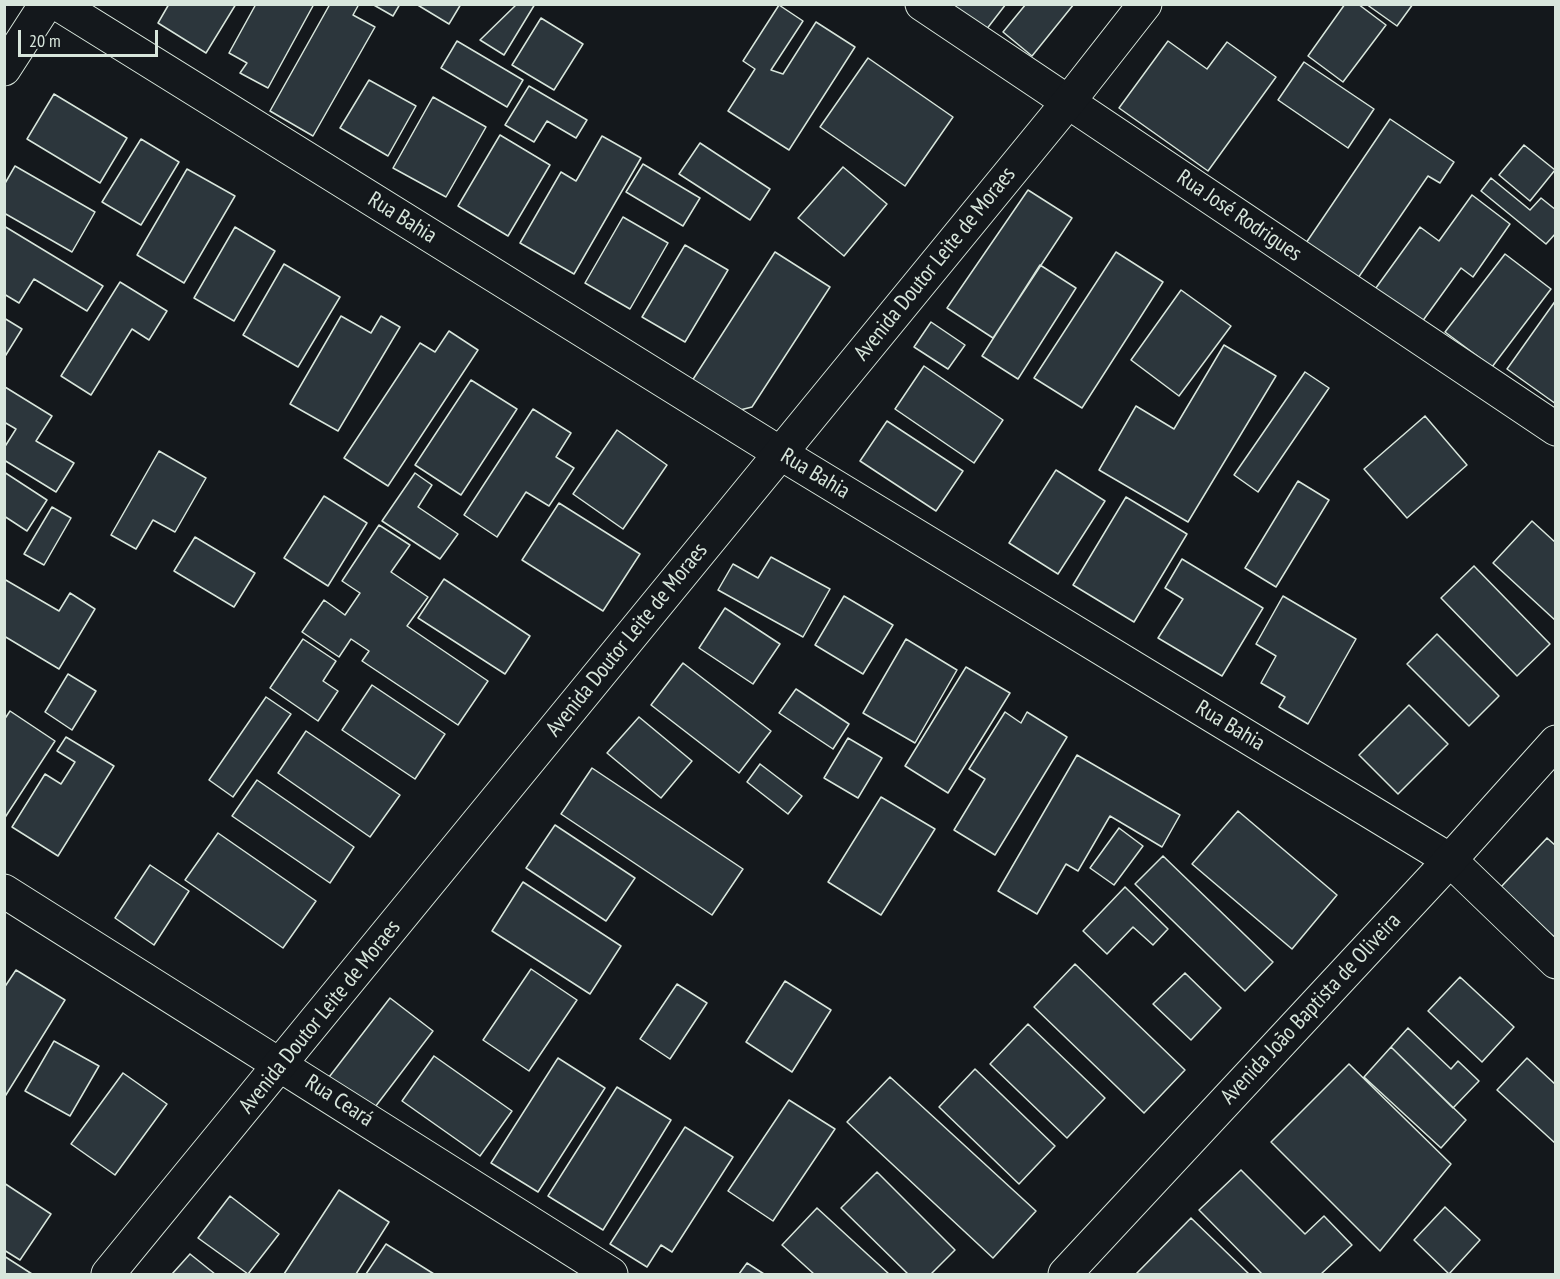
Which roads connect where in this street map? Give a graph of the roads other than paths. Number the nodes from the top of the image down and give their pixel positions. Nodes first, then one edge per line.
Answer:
1 (46, 4) edge
2 (58, 4) edge
3 (922, 4) edge
4 (1144, 4) edge
5 (4, 69) edge
6 (1069, 101) junction
7 (1556, 429) edge
8 (780, 453) junction
9 (1556, 742) edge
10 (1450, 860) junction
11 (4, 891) edge
12 (1556, 962) edge
13 (282, 1064) junction
14 (108, 1275) edge
15 (611, 1275) edge
16 (1065, 1275) edge

1 - 5 street
2 - 8 street, Rua Bahia
3 - 6 street, Rua José Rodrigues
4 - 6 street, Avenida Doutor Leite de Moraes
6 - 7 street, Rua José Rodrigues
6 - 8 street, Avenida Doutor Leite de Moraes
8 - 10 street, Rua Bahia
8 - 13 street, Avenida Doutor Leite de Moraes
9 - 10 street, Avenida João Baptista de Oliveira
10 - 12 street, Rua Bahia
10 - 16 street, Avenida João Baptista de Oliveira
11 - 13 street, Rua Ceará
13 - 14 street, Avenida Doutor Leite de Moraes
13 - 15 street, Rua Ceará

